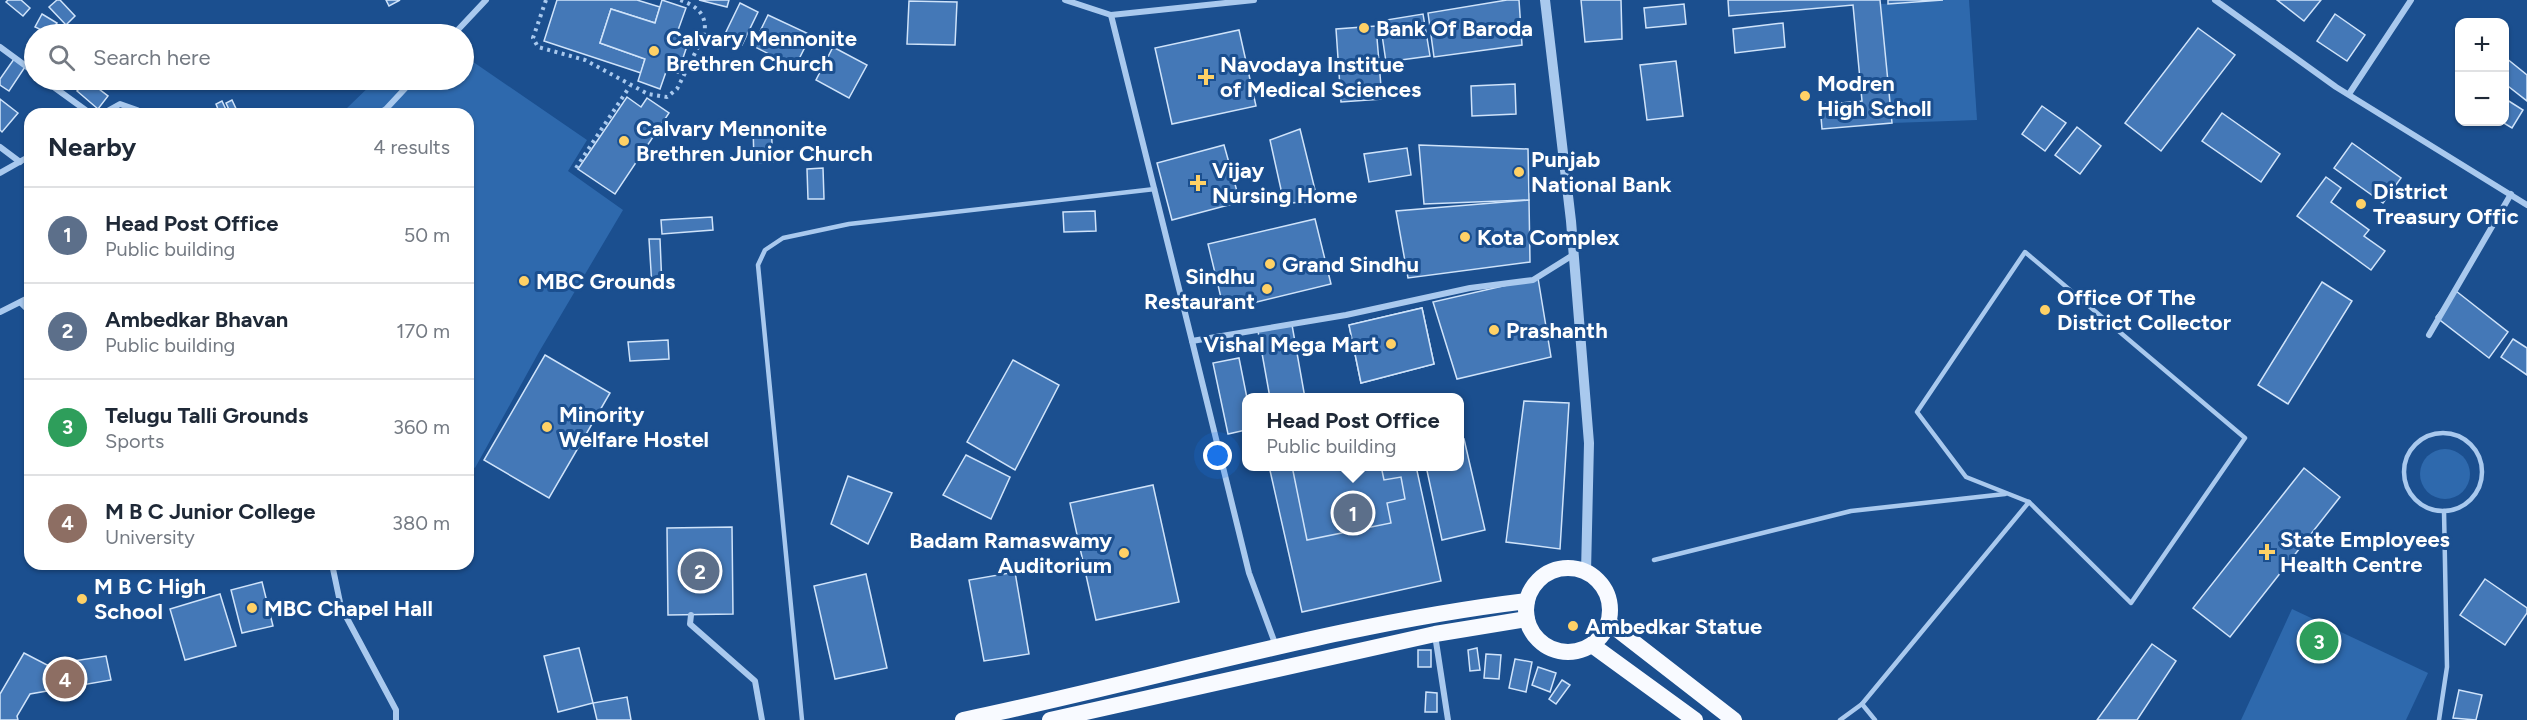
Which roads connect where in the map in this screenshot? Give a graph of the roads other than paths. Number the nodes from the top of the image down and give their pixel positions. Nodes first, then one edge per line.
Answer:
1 (486, 0) edge
2 (1065, 0) edge
3 (1254, 0) edge
4 (1545, 0) edge
5 (2215, 0) edge
6 (2411, 0) edge
7 (1111, 15) junction
8 (463, 24) edge
9 (0, 47) edge
10 (24, 65) edge
11 (58, 90) edge
12 (404, 90) edge
13 (2349, 94) junction
14 (83, 108) edge
15 (113, 108) edge
16 (131, 108) edge
17 (387, 108) edge
18 (0, 147) edge
19 (24, 160) edge
20 (20, 162) junction
21 (0, 173) edge
22 (1155, 189) junction
23 (2511, 194) junction
24 (2527, 205) edge
25 (1573, 255) junction
26 (24, 301) edge
27 (21, 303) junction
28 (24, 306) edge
29 (0, 312) edge
30 (2429, 335) dead end
31 (1192, 341) junction
32 (2007, 494) junction
33 (2029, 502) junction
34 (2444, 511) junction
35 (1654, 560) dead end
36 (333, 570) edge
37 (1586, 572) junction
38 (1527, 601) junction
39 (691, 615) dead end
40 (1527, 619) junction
41 (1609, 623) junction
42 (1435, 634) junction
43 (1592, 645) junction
44 (1276, 646) junction
45 (1862, 704) junction
46 (396, 720) edge
47 (762, 720) edge
48 (802, 720) edge
49 (963, 720) edge
50 (1050, 720) edge
51 (1448, 720) edge
52 (1695, 720) edge
53 (1734, 720) edge
54 (1840, 720) edge
55 (1875, 720) edge
56 (2439, 720) edge

1 - 8 street
2 - 7 street
3 - 7 street
4 - 25 street
5 - 13 street
6 - 13 street
7 - 22 street
9 - 10 street
11 - 14 street
12 - 17 street
13 - 23 street
15 - 16 street
18 - 20 street
19 - 20 street
20 - 21 street
22 - 31 street
22 - 48 lane
23 - 24 street
23 - 30 street
25 - 31 street
25 - 37 street
26 - 27 street
27 - 28 street
27 - 29 street
31 - 44 street
32 - 33 lane
32 - 33 lane
32 - 35 lane
33 - 45 lane
34 - 34 lane
34 - 56 lane
36 - 46 street
37 - 38 highway
37 - 41 highway
38 - 40 highway
38 - 44 highway
39 - 47 street
40 - 42 highway
40 - 43 highway
41 - 43 highway
41 - 53 highway
42 - 50 highway
42 - 51 street
43 - 52 highway
44 - 49 highway
45 - 54 lane
45 - 55 lane

